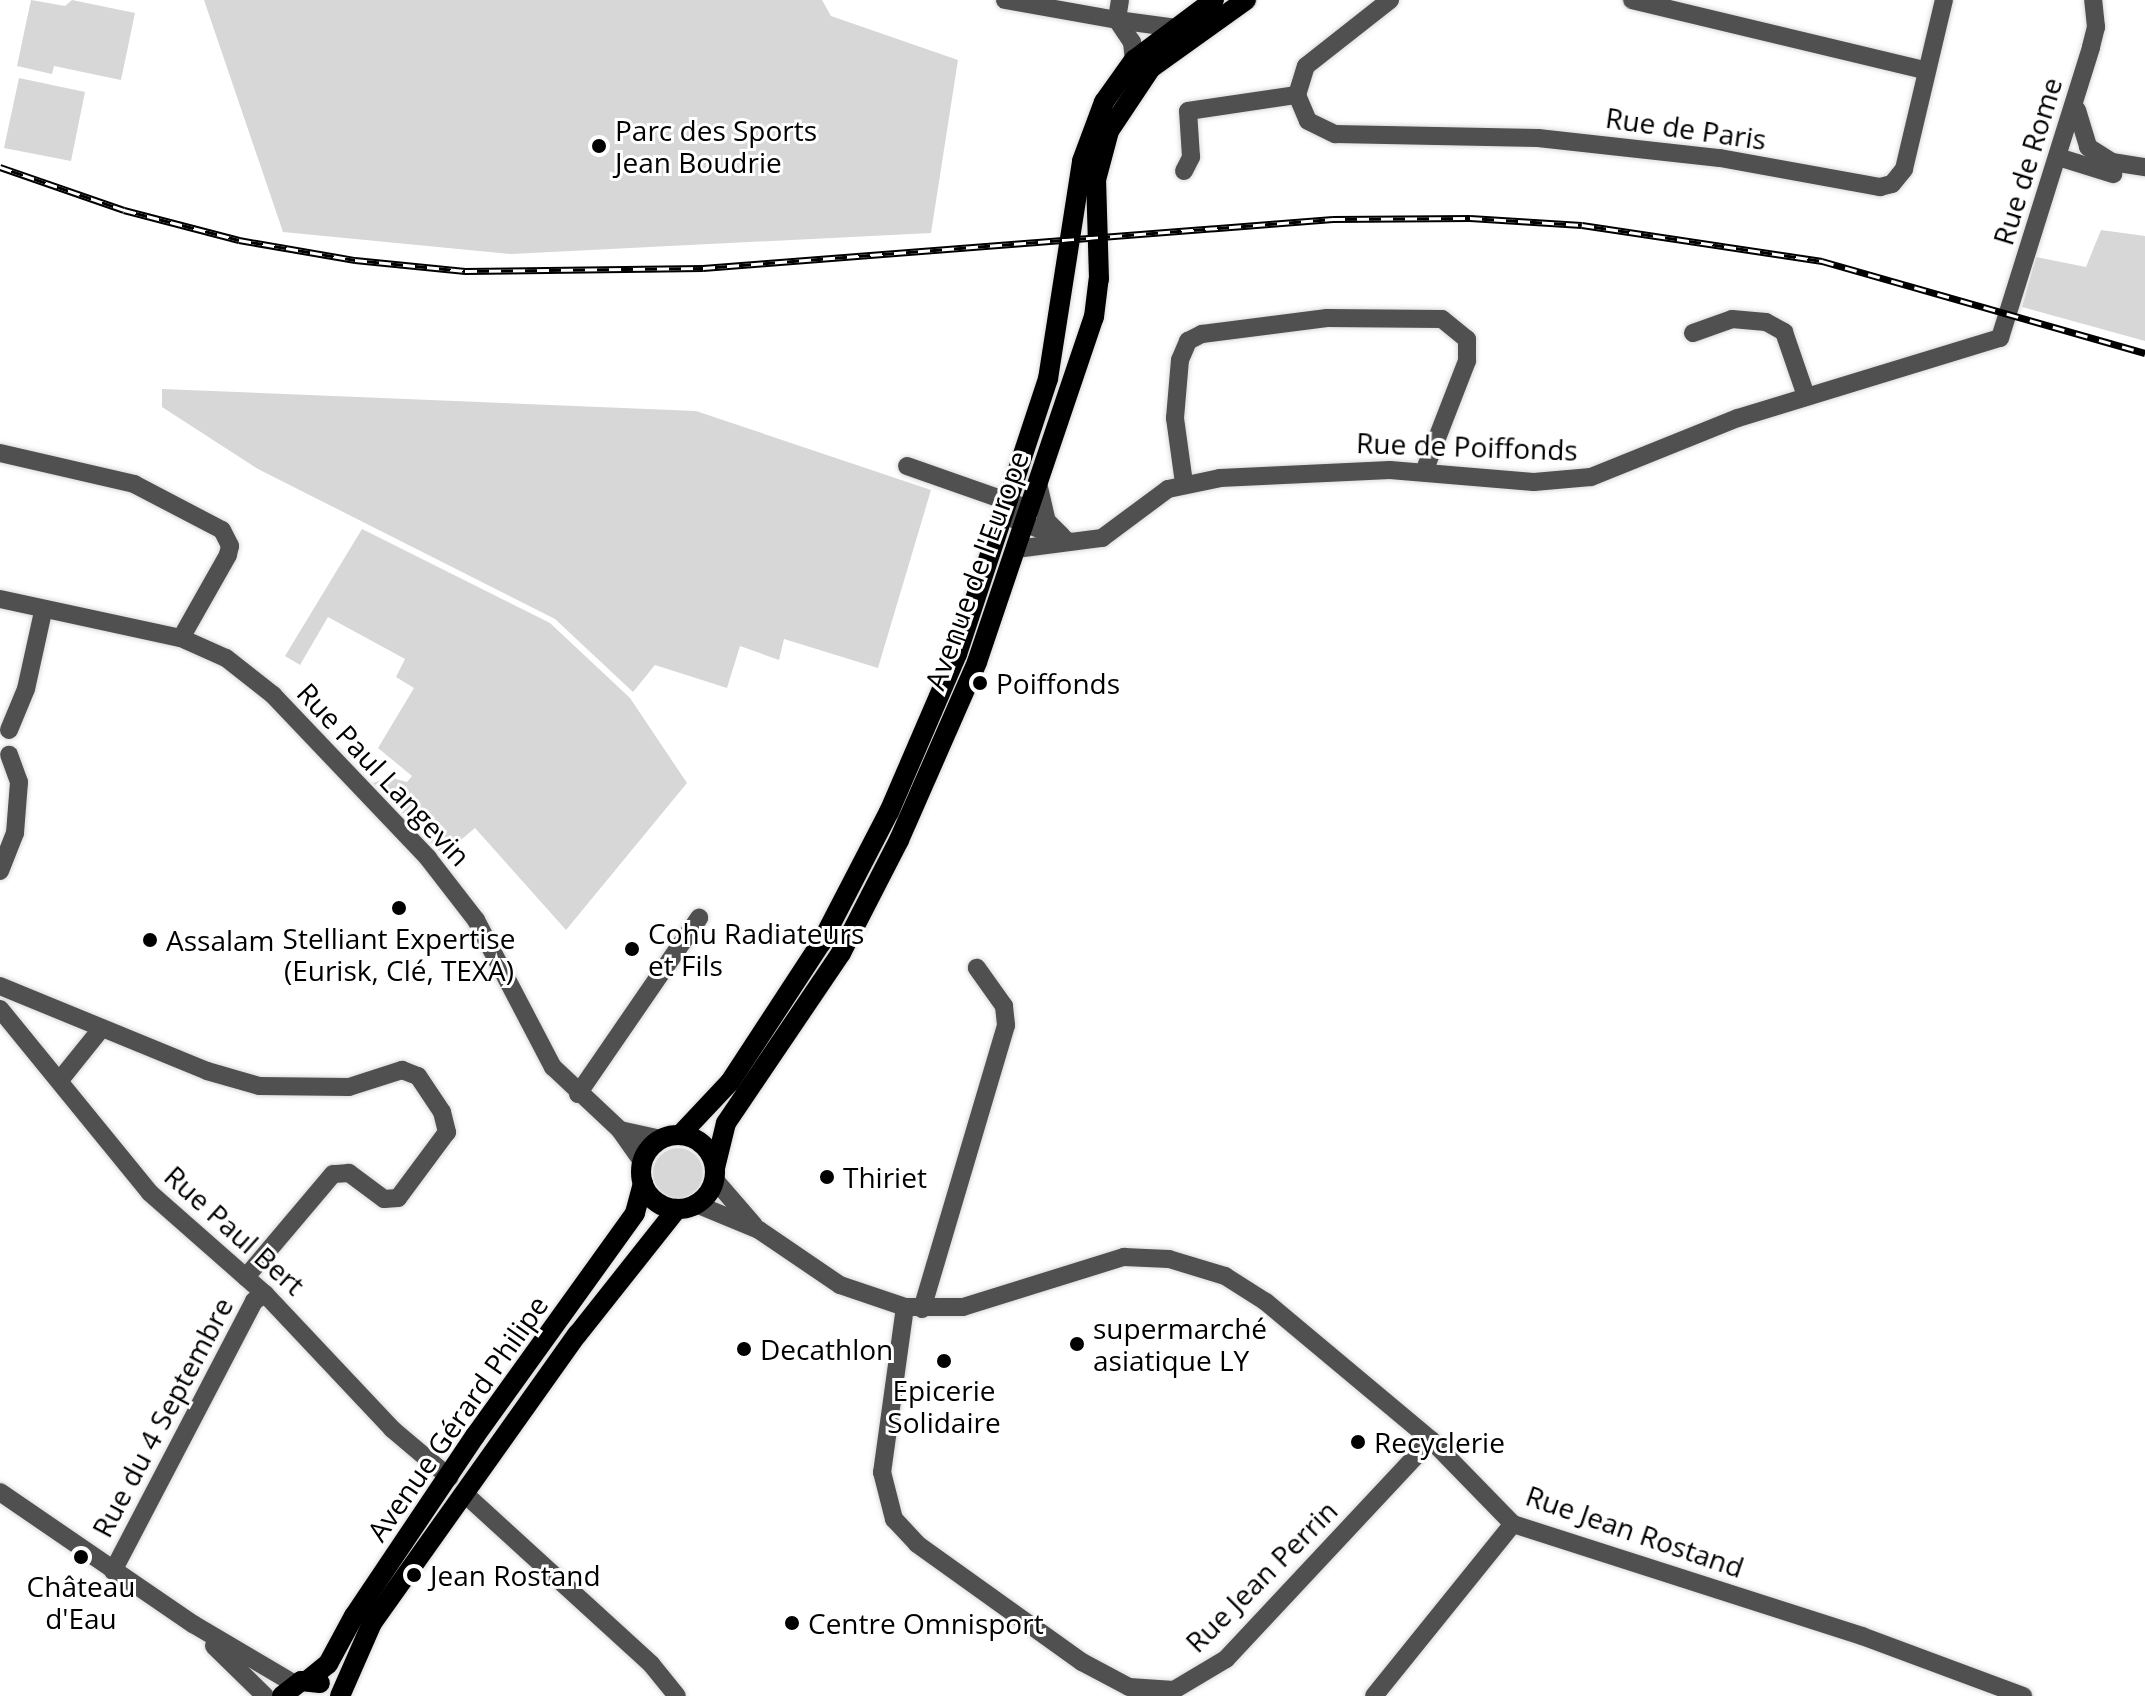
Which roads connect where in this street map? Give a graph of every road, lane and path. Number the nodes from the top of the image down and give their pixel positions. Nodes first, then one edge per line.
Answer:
1 (1005, 0) edge
2 (1120, 0) edge
3 (1214, 0) edge
4 (1246, 0) edge
5 (1390, 0) edge
6 (1632, 0) edge
7 (1944, 0) edge
8 (2093, 0) edge
9 (1705, 8) edge
10 (1117, 20) junction
11 (1176, 28) junction
12 (1134, 60) junction
13 (1927, 71) junction
14 (1297, 95) junction
15 (2076, 101) junction
16 (2088, 147) junction
17 (2061, 148) junction
18 (2145, 167) edge
19 (1184, 171) dead end
20 (2145, 178) edge
21 (1693, 333) dead end
22 (2000, 338) joint
23 (1806, 396) junction
24 (0, 453) edge
25 (907, 466) dead end
26 (1424, 472) junction
27 (1038, 483) junction
28 (1184, 483) junction
29 (1006, 508) junction
30 (1027, 516) junction
31 (1071, 542) junction
32 (1016, 549) junction
33 (0, 599) edge
34 (43, 612) junction
35 (181, 638) junction
36 (5, 729) edge
37 (4, 756) edge
38 (0, 871) edge
39 (699, 918) dead end
40 (977, 968) dead end
41 (0, 986) edge
42 (29, 997) junction
43 (0, 1009) edge
44 (14, 1024) junction
45 (101, 1029) junction
46 (60, 1080) junction
47 (578, 1094) junction
48 (620, 1130) junction
49 (670, 1137) junction
50 (642, 1172) junction
51 (714, 1173) junction
52 (686, 1206) junction
53 (759, 1230) junction
54 (246, 1277) junction
55 (265, 1294) junction
56 (914, 1308) junction
57 (1431, 1440) junction
58 (449, 1477) junction
59 (0, 1492) edge
60 (466, 1495) junction
61 (1513, 1524) junction
62 (113, 1571) junction
63 (193, 1624) junction
64 (295, 1687) edge
65 (1997, 1691) edge
66 (265, 1696) edge
67 (337, 1696) edge
68 (677, 1696) edge
69 (1374, 1696) edge
70 (2023, 1696) edge

1 - 10 street
2 - 10 street
3 - 11 main road, Avenue de l'Europe
4 - 27 main road, Avenue de l'Europe
5 - 14 street
6 - 9 street
7 - 13 street, Rue de Paris
8 - 15 street, Rue de Rome
9 - 13 street
10 - 11 street
10 - 12 street
11 - 12 main road, Avenue de l'Europe
12 - 29 main road, Avenue de l'Europe
13 - 14 street, Rue de Paris
14 - 19 street
15 - 16 street
15 - 17 street, Rue de Rome
16 - 17 street
16 - 18 street
17 - 20 street
17 - 22 street, Rue de Rome
21 - 23 street
22 - 23 street, Rue de Poiffonds
23 - 26 street, Rue de Poiffonds
24 - 35 street
25 - 29 street
26 - 28 street, Rue de Poiffonds
26 - 28 street
27 - 30 main road, Avenue de l'Europe
27 - 31 street
28 - 31 street, Rue de Poiffonds
29 - 30 street
29 - 49 main road, Avenue de l'Europe
30 - 31 street
30 - 32 main road, Avenue de l'Europe
31 - 32 street, Rue de Poiffonds
32 - 51 main road, Avenue de l'Europe
33 - 34 street, Rue Paul Langevin
34 - 35 street, Rue Paul Langevin
34 - 36 street
35 - 47 street, Rue Paul Langevin
36 - 37 street
37 - 38 street
39 - 47 street
40 - 56 street, Rue Jean Perrin
41 - 42 street
42 - 44 street
42 - 45 street
43 - 44 street, Rue Paul Bert
44 - 46 street, Rue Paul Bert
45 - 46 street
45 - 54 street
46 - 54 street, Rue Paul Bert
47 - 48 street, Rue Paul Langevin
48 - 49 street, Rue Paul Langevin
48 - 50 street, Rue Paul Langevin
49 - 50 main road
49 - 51 main road
50 - 52 main road
50 - 58 main road, Avenue Gérard Philipe
51 - 52 main road
51 - 53 street, Rue Jean Rostand
52 - 53 street, Rue Jean Rostand
52 - 60 main road, Avenue Gérard Philipe
53 - 56 street, Rue Jean Rostand
54 - 55 street, Rue Paul Bert
55 - 58 street, Rue Paul Bert
55 - 62 street, Rue du 4 Septembre
56 - 57 street, Rue Jean Rostand
56 - 57 street, Rue Jean Perrin
57 - 61 street, Rue Jean Rostand
58 - 64 main road, Avenue Gérard Philipe
59 - 62 street
60 - 67 main road, Avenue Gérard Philipe
60 - 68 street
61 - 65 street, Rue Jean Rostand
61 - 69 street
62 - 63 street
63 - 64 street
63 - 66 street
64 - 67 main road
65 - 70 street, Rue Jean Rostand

